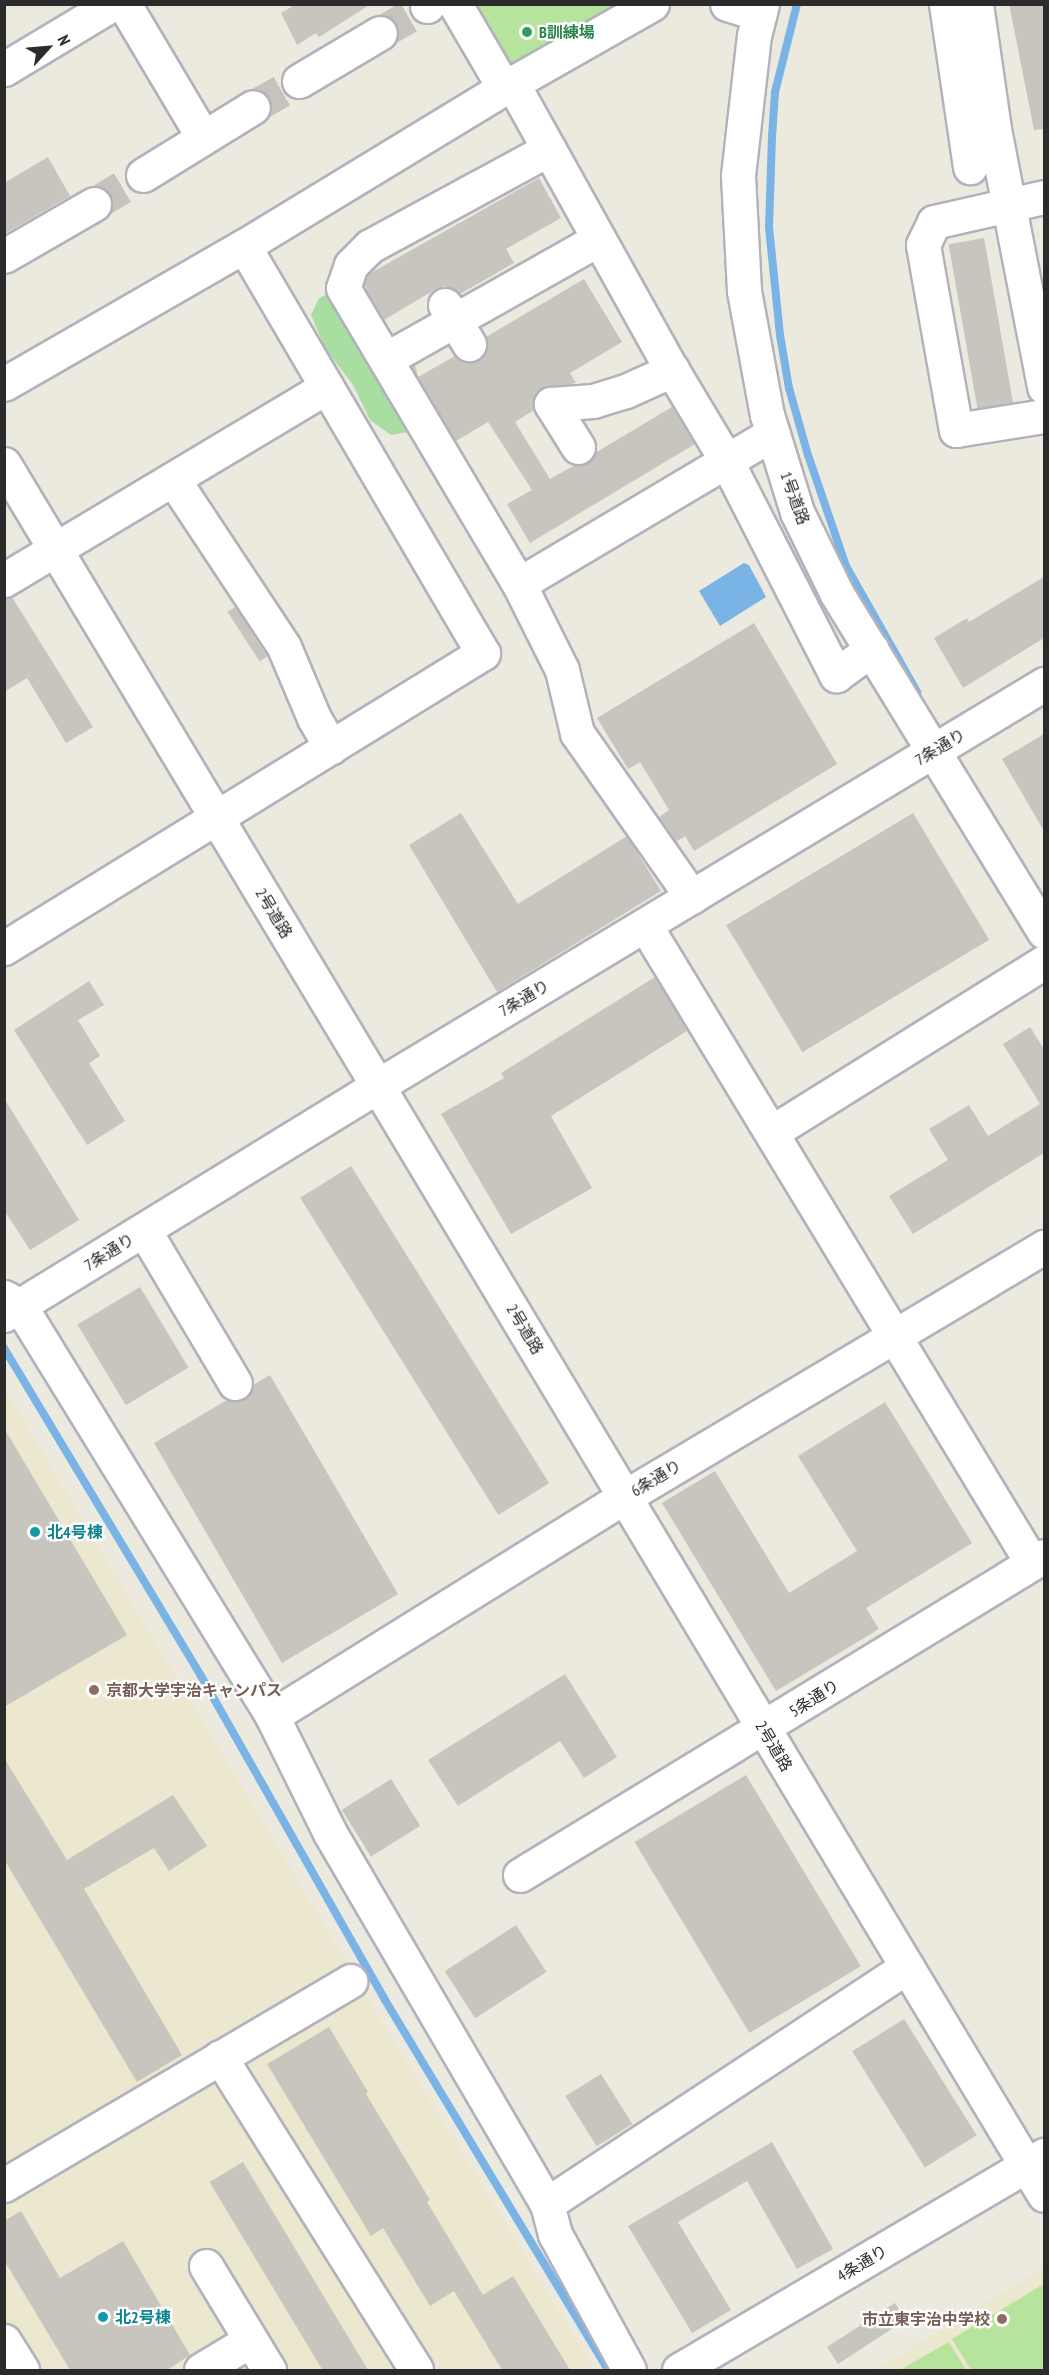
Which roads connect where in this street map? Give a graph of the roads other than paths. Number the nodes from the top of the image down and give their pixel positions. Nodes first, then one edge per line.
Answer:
1 (112, 4) edge
2 (124, 4) edge
3 (652, 4) edge
4 (727, 4) edge
5 (946, 4) edge
6 (976, 4) edge
7 (437, 5) edge
8 (760, 9) edge
9 (380, 33) tunnel mouth
10 (4, 69) edge
11 (299, 81) tunnel mouth
12 (508, 85) junction
13 (253, 107) tunnel mouth
14 (203, 137) junction
15 (549, 149) junction
16 (970, 167) dead end
17 (143, 175) tunnel mouth
18 (1044, 198) edge
19 (94, 204) tunnel mouth
20 (1011, 205) junction
21 (598, 239) junction
22 (244, 246) junction
23 (4, 256) edge
24 (386, 359) junction
25 (672, 370) junction
26 (4, 384) edge
27 (327, 387) junction
28 (1044, 387) edge
29 (1044, 416) edge
30 (773, 433) junction
31 (578, 447) dead end
32 (726, 460) junction
33 (4, 464) edge
34 (173, 480) junction
35 (55, 550) junction
36 (4, 580) edge
37 (519, 584) junction
38 (872, 649) junction
39 (1044, 684) edge
40 (331, 747) junction
41 (934, 751) junction
42 (217, 818) junction
43 (692, 897) junction
44 (645, 925) junction
45 (1044, 932) edge
46 (4, 948) edge
47 (1044, 962) edge
48 (379, 1085) junction
49 (772, 1132) junction
50 (144, 1230) junction
51 (1044, 1247) edge
52 (10, 1306) edge
53 (896, 1335) junction
54 (235, 1383) dead end
55 (626, 1496) junction
56 (1038, 1559) edge
57 (272, 1716) junction
58 (764, 1729) junction
59 (520, 1875) dead end
60 (907, 1967) junction
61 (350, 1981) dead end
62 (220, 2057) junction
63 (1035, 2160) edge
64 (4, 2185) edge
65 (1044, 2195) edge
66 (547, 2204) junction
67 (206, 2266) dead end
68 (251, 2340) junction
69 (4, 2341) edge
70 (22, 2370) edge
71 (201, 2370) edge
72 (269, 2370) edge
73 (416, 2370) edge
74 (629, 2370) edge
75 (679, 2370) edge

1 - 10 lane
2 - 14 lane
3 - 12 lane
4 - 8 lane
5 - 16 lane
6 - 20 lane
7 - 12 lane
8 - 30 lane, 1号道路
9 - 11 lane
12 - 15 lane
12 - 22 lane
13 - 14 lane
14 - 17 lane
15 - 21 lane
15 - 24 lane
18 - 20 lane
19 - 23 lane
20 - 28 lane
20 - 29 lane
21 - 24 lane
21 - 25 lane
22 - 26 lane
22 - 27 lane
24 - 37 lane
25 - 31 lane
25 - 32 lane
27 - 34 lane
27 - 40 lane
30 - 32 lane
30 - 38 lane, 1号道路
32 - 37 lane
32 - 38 lane
33 - 35 lane, 2号道路
34 - 35 lane
34 - 40 lane
35 - 36 lane
35 - 42 lane, 2号道路
37 - 43 lane
38 - 41 lane, 1号道路
39 - 41 lane, 7条通り
40 - 42 lane
41 - 43 lane, 7条通り
41 - 45 lane, 1号道路
42 - 46 lane
42 - 48 lane, 2号道路
43 - 44 lane, 7条通り
44 - 48 lane, 7条通り
44 - 49 lane
47 - 49 lane
48 - 50 lane, 7条通り
48 - 55 lane, 2号道路
49 - 53 lane
50 - 52 lane, 7条通り
50 - 54 lane
51 - 53 lane, 6条通り
52 - 57 lane
53 - 55 lane, 6条通り
53 - 56 lane
55 - 57 lane, 6条通り
55 - 58 lane, 2号道路
56 - 58 lane, 5条通り
57 - 66 lane
58 - 59 lane, 5条通り
58 - 60 lane, 2号道路
60 - 63 lane, 2号道路
60 - 66 lane
61 - 62 lane
62 - 64 lane
62 - 73 lane
63 - 65 lane, 2号道路
63 - 75 lane, 4条通り
66 - 74 lane
67 - 68 lane
68 - 71 lane
68 - 72 lane
69 - 70 lane

